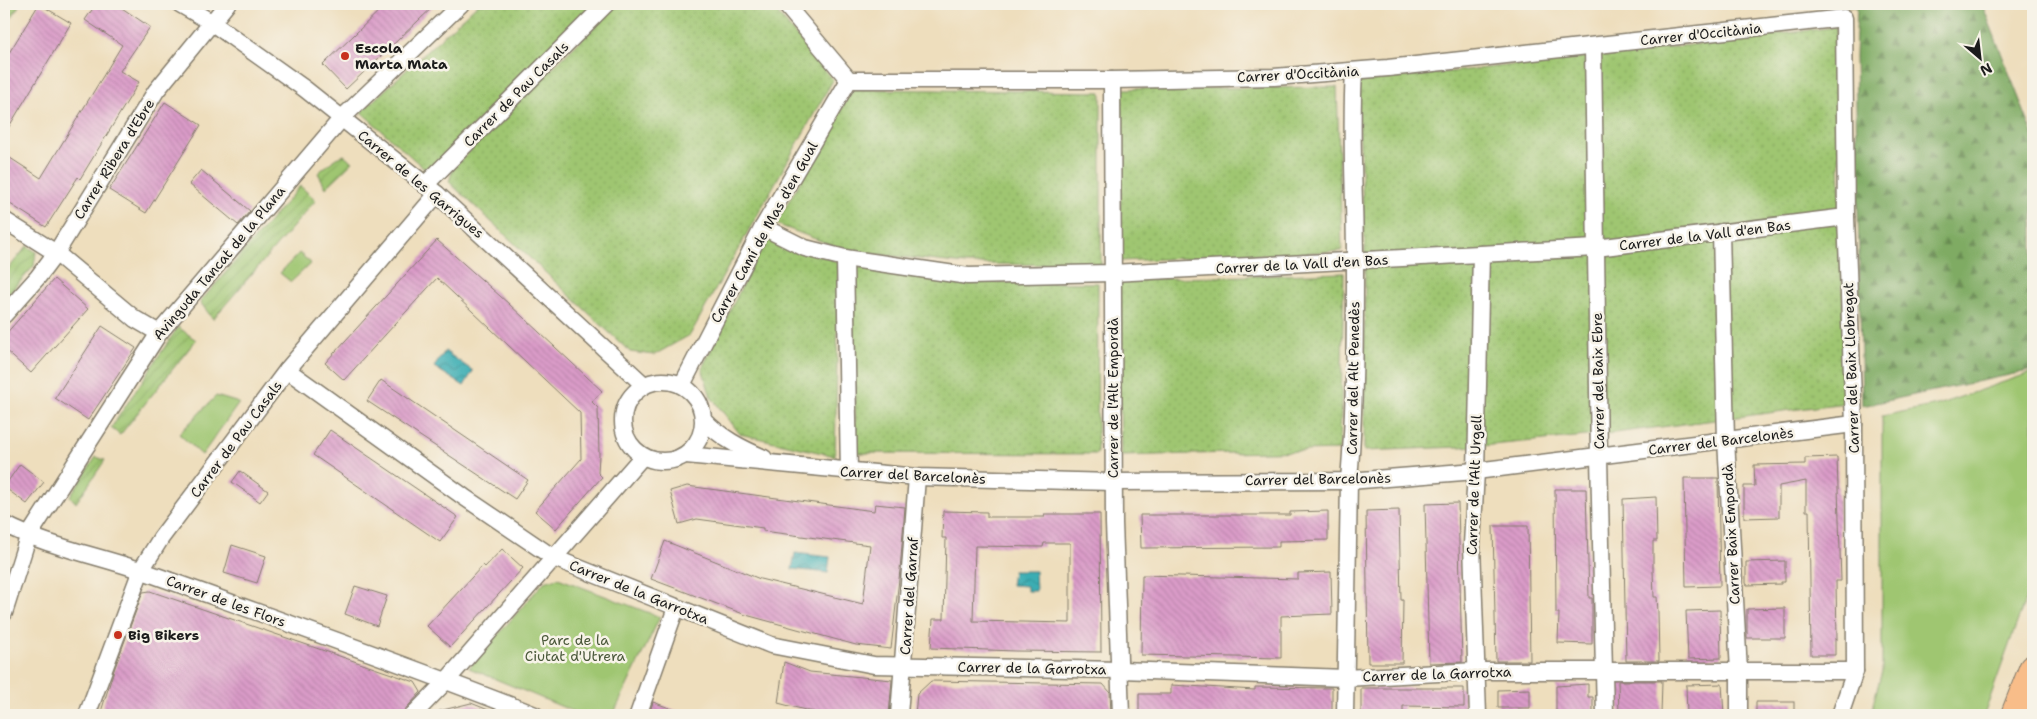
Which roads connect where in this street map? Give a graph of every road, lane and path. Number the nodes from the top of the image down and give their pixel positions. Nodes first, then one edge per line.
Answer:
1 (180, 4) edge
2 (227, 4) edge
3 (461, 4) edge
4 (606, 4) edge
5 (785, 4) edge
6 (1844, 18) joint
7 (210, 22) junction
8 (1593, 46) junction
9 (1354, 72) junction
10 (849, 80) junction
11 (1112, 80) junction
12 (342, 118) junction
13 (431, 190) junction
14 (1846, 217) junction
15 (4, 220) edge
16 (763, 227) junction
17 (1721, 232) junction
18 (1596, 248) junction
19 (56, 253) junction
20 (1482, 254) junction
21 (845, 258) junction
22 (1355, 261) junction
23 (1112, 273) junction
24 (4, 315) edge
25 (158, 333) junction
26 (287, 370) junction
27 (644, 385) junction
28 (682, 385) junction
29 (704, 420) junction
30 (1854, 424) junction
31 (1726, 440) junction
32 (686, 455) junction
33 (1599, 456) junction
34 (642, 457) junction
35 (780, 464) junction
36 (1476, 471) junction
37 (849, 472) junction
38 (917, 477) junction
39 (1349, 481) junction
40 (1113, 482) junction
41 (4, 524) edge
42 (28, 537) junction
43 (554, 558) junction
44 (141, 570) junction
45 (676, 608) junction
46 (4, 613) edge
47 (903, 666) junction
48 (2033, 669) edge
49 (1120, 670) junction
50 (1604, 670) junction
51 (1476, 671) junction
52 (1739, 671) junction
53 (1854, 671) junction
54 (1345, 678) junction
55 (447, 680) junction
56 (87, 715) edge
57 (413, 715) edge
58 (535, 715) edge
59 (638, 715) edge
60 (899, 715) edge
61 (1121, 715) edge
62 (1345, 715) edge
63 (1478, 715) edge
64 (1605, 715) edge
65 (1739, 715) edge
66 (1840, 715) edge
67 (2015, 715) edge

1 - 7 street, Carrer de les Garrigues
2 - 7 street, Carrer Ribera d'Ebre
3 - 12 street, Avinguda Tancat de la Plana
4 - 13 street, Carrer de Pau Casals
5 - 10 street
6 - 8 street, Carrer d'Occitània
6 - 14 street, Carrer del Baix Llobregat
7 - 12 street, Carrer de les Garrigues
7 - 19 street, Carrer Ribera d'Ebre
8 - 9 street, Carrer d'Occitània
8 - 18 street, Carrer del Baix Ebre
9 - 11 street, Carrer d'Occitània
9 - 22 street, Carrer del Alt Penedès
10 - 11 street, Carrer d'Occitània
10 - 16 street, Carrer Camí de Mas d'en Gual
11 - 23 street, Carrer de l'Alt Empordà
12 - 13 street, Carrer de les Garrigues
12 - 25 street, Avinguda Tancat de la Plana
13 - 26 street, Carrer de Pau Casals
13 - 27 street, Carrer de les Garrigues
14 - 17 street, Carrer de la Vall d'en Bas
14 - 30 street, Carrer del Baix Llobregat
15 - 19 street
16 - 21 street, Carrer de la Vall d'en Bas
16 - 28 street, Carrer Camí de Mas d'en Gual
17 - 18 street, Carrer de la Vall d'en Bas
17 - 31 street, Carrer Baix Empordà
18 - 20 street, Carrer de la Vall d'en Bas
18 - 33 street, Carrer del Baix Ebre
19 - 24 street, Carrer Ribera d'Ebre
19 - 25 street
20 - 22 street, Carrer de la Vall d'en Bas
20 - 36 street, Carrer de l'Alt Urgell
21 - 23 street, Carrer de la Vall d'en Bas
21 - 37 street
22 - 23 street, Carrer de la Vall d'en Bas
22 - 39 street, Carrer del Alt Penedès
23 - 40 street, Carrer de l'Alt Empordà
25 - 42 street, Avinguda Tancat de la Plana
26 - 43 street, Carrer de la Garrotxa
26 - 44 street, Carrer de Pau Casals
27 - 28 street
27 - 34 street
28 - 29 street
29 - 32 street
29 - 35 street, Carrer del Barcelonès
30 - 31 street, Carrer del Barcelonès
30 - 53 street, Carrer del Baix Llobregat
31 - 33 street, Carrer del Barcelonès
31 - 52 street, Carrer Baix Empordà
32 - 34 street
32 - 35 street, Carrer del Barcelonès
33 - 36 street, Carrer del Barcelonès
33 - 50 street, Carrer del Baix Ebre
34 - 43 street
35 - 37 street, Carrer del Barcelonès
36 - 39 street, Carrer del Barcelonès
36 - 51 street, Carrer de l'Alt Urgell
37 - 38 street, Carrer del Barcelonès
38 - 40 street, Carrer del Barcelonès
38 - 47 street, Carrer del Garraf
39 - 40 street, Carrer del Barcelonès
39 - 54 street, Carrer del Alt Penedès
40 - 49 street, Carrer de l'Alt Empordà
41 - 42 street, Carrer de les Flors
42 - 44 street, Carrer de les Flors
42 - 46 street, Avinguda Tancat de la Plana
43 - 45 street, Carrer de la Garrotxa
43 - 55 street
44 - 55 street, Carrer de les Flors
44 - 56 street, Carrer de Pau Casals
45 - 47 street, Carrer de la Garrotxa
45 - 59 street
47 - 49 street, Carrer de la Garrotxa
47 - 60 street, Carrer del Garraf
48 - 67 highway
49 - 54 street, Carrer de la Garrotxa
49 - 61 street, Carrer de l'Alt Empordà
50 - 51 street, Carrer de la Garrotxa
50 - 52 street, Carrer de la Garrotxa
50 - 64 street, Carrer del Baix Ebre
51 - 54 street, Carrer de la Garrotxa
51 - 63 street, Carrer de l'Alt Urgell
52 - 53 street, Carrer de la Garrotxa
52 - 65 street, Carrer Baix Empordà
53 - 66 street, Carrer del Baix Llobregat
54 - 62 street, Carrer del Alt Penedès
55 - 57 street
55 - 58 street, Carrer de les Flors

